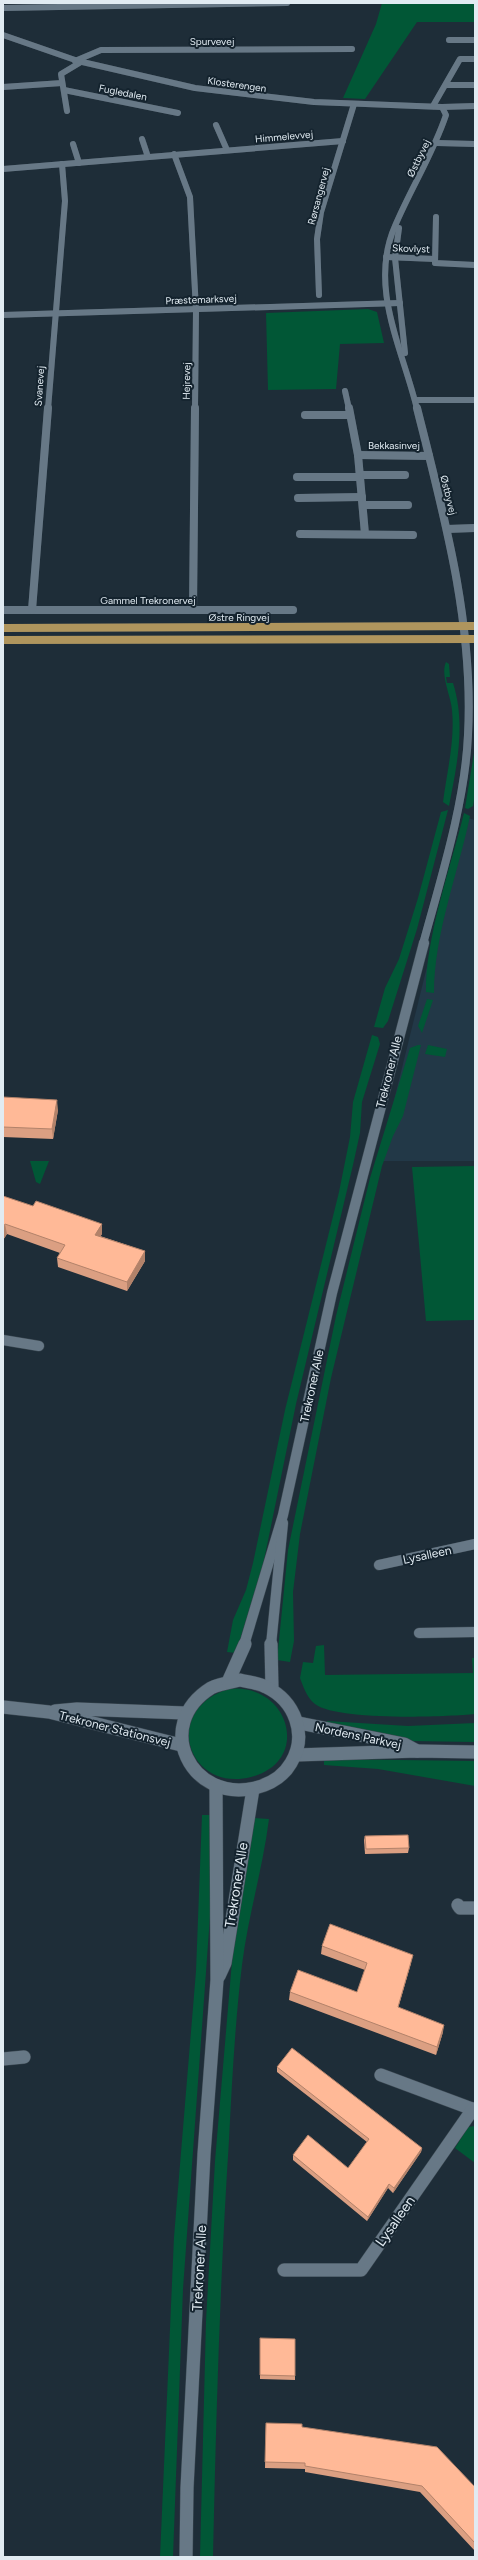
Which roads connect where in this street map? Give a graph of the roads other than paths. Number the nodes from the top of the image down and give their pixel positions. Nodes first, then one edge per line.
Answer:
1 (287, 3) edge
2 (3, 8) edge
3 (3, 35) edge
4 (449, 40) dead end
5 (475, 40) edge
6 (352, 49) dead end
7 (455, 54) dead end
8 (460, 59) junction
9 (475, 59) edge
10 (78, 62) junction
11 (447, 85) junction
12 (475, 85) edge
13 (63, 86) junction
14 (3, 87) edge
15 (354, 104) junction
16 (434, 106) junction
17 (475, 106) edge
18 (442, 107) junction
19 (66, 111) dead end
20 (178, 113) dead end
21 (216, 125) dead end
22 (142, 139) dead end
23 (343, 141) junction
24 (438, 143) junction
25 (73, 144) dead end
26 (475, 144) edge
27 (227, 150) junction
28 (174, 154) junction
29 (148, 157) junction
30 (79, 163) junction
31 (62, 164) junction
32 (3, 169) edge
33 (401, 216) junction
34 (436, 217) dead end
35 (386, 257) junction
36 (395, 258) junction
37 (435, 259) junction
38 (475, 265) edge
39 (319, 295) dead end
40 (387, 303) junction
41 (400, 303) junction
42 (196, 310) junction
43 (54, 314) junction
44 (3, 315) edge
45 (406, 370) junction
46 (345, 391) dead end
47 (415, 400) junction
48 (475, 400) edge
49 (305, 415) dead end
50 (350, 415) junction
51 (358, 455) junction
52 (429, 456) junction
53 (405, 475) dead end
54 (360, 476) junction
55 (298, 477) dead end
56 (298, 498) dead end
57 (362, 501) junction
58 (408, 505) dead end
59 (475, 528) edge
60 (447, 529) junction
61 (300, 534) dead end
62 (365, 534) junction
63 (413, 535) dead end
64 (3, 610) edge
65 (32, 610) junction
66 (193, 610) junction
67 (293, 610) dead end
68 (463, 626) junction
69 (475, 626) edge
70 (3, 628) edge
71 (475, 639) edge
72 (3, 640) edge
73 (465, 640) junction
74 (3, 1340) edge
75 (39, 1346) dead end
76 (283, 1515) junction
77 (475, 1544) edge
78 (379, 1565) dead end
79 (419, 1632) dead end
80 (475, 1632) edge
81 (228, 1682) junction
82 (272, 1689) junction
83 (3, 1707) edge
84 (49, 1712) junction
85 (185, 1714) junction
86 (299, 1723) junction
87 (181, 1745) junction
88 (416, 1751) junction
89 (475, 1752) edge
90 (296, 1755) junction
91 (216, 1786) junction
92 (253, 1789) junction
93 (458, 1905) dead end
94 (475, 1908) edge
95 (217, 1980) junction
96 (24, 2057) dead end
97 (3, 2059) edge
98 (381, 2074) dead end
99 (474, 2110) edge
100 (284, 2270) dead end
101 (186, 2557) edge

1 - 2 street
3 - 10 street, Klosterengen
4 - 5 street
6 - 10 street, Spurvevej
7 - 8 street
8 - 9 street
8 - 11 street
10 - 13 street
10 - 15 street, Klosterengen
11 - 12 street
11 - 16 street
13 - 14 street, Fugledalen
13 - 19 street
13 - 20 street, Fugledalen
15 - 16 street, Klosterengen
15 - 23 street, Rørsangervej
16 - 18 street, Klosterengen
17 - 18 street, Klosterengen
18 - 24 street, Østbyvej
21 - 27 street
22 - 29 street
23 - 27 street, Himmelevvej
23 - 39 street, Rørsangervej
24 - 26 street
24 - 33 street, Østbyvej
25 - 30 street
27 - 28 street, Himmelevvej
28 - 29 street, Himmelevvej
28 - 42 street, Hejrevej
29 - 30 street, Himmelevvej
30 - 31 street, Himmelevvej
31 - 32 street, Himmelevvej
31 - 43 street, Svanevej
33 - 35 street, Østbyvej
33 - 36 street, Østbyvej
34 - 37 street, Skovlyst
35 - 36 street, Skovlyst
35 - 40 street, Østbyvej
36 - 37 street, Skovlyst
36 - 41 street, Østbyvej
37 - 38 street, Skovlyst
40 - 41 street, Præstemarksvej
40 - 42 street, Præstemarksvej
40 - 45 street, Østbyvej
41 - 45 street, Østbyvej
42 - 43 street, Præstemarksvej
42 - 66 street, Hejrevej
43 - 44 street, Præstemarksvej
43 - 65 street, Svanevej
45 - 47 street, Østbyvej
46 - 50 street, Bekkasinvej
47 - 48 street
47 - 52 street, Østbyvej
49 - 50 street
50 - 51 street, Bekkasinvej
51 - 52 street, Bekkasinvej
51 - 54 street, Bekkasinvej
52 - 60 street, Østbyvej
53 - 54 street
54 - 55 street
54 - 57 street, Bekkasinvej
56 - 57 street
57 - 58 street
57 - 62 street, Bekkasinvej
59 - 60 street
60 - 68 street, Østbyvej
61 - 62 street
62 - 63 street
64 - 65 street, Gammel Trekronervej
65 - 66 street, Gammel Trekronervej
66 - 67 street, Gammel Trekronervej
68 - 69 main road, Østre Ringvej
68 - 70 main road, Østre Ringvej
68 - 73 street, Trekroner Alle
71 - 73 main road, Østre Ringvej
72 - 73 main road, Østre Ringvej
73 - 76 street, Trekroner Alle
74 - 75 street
76 - 81 street, Trekroner Alle
76 - 82 street, Trekroner Alle
77 - 78 street, Lysalleen
79 - 80 street
81 - 82 street
81 - 85 street
82 - 86 street
83 - 84 street, Trekroner Stationsvej
84 - 85 street, Trekroner Stationsvej
84 - 87 street, Trekroner Stationsvej
85 - 87 street
86 - 88 street, Nordens Parkvej
86 - 90 street
87 - 91 street
88 - 89 street, Nordens Parkvej
88 - 90 street, Nordens Parkvej
90 - 92 street
91 - 92 street
91 - 95 street, Trekroner Alle
92 - 95 street, Trekroner Alle
93 - 94 street
95 - 101 street, Trekroner Alle
96 - 97 street
98 - 99 street, Lysalleen
99 - 100 street, Lysalleen

